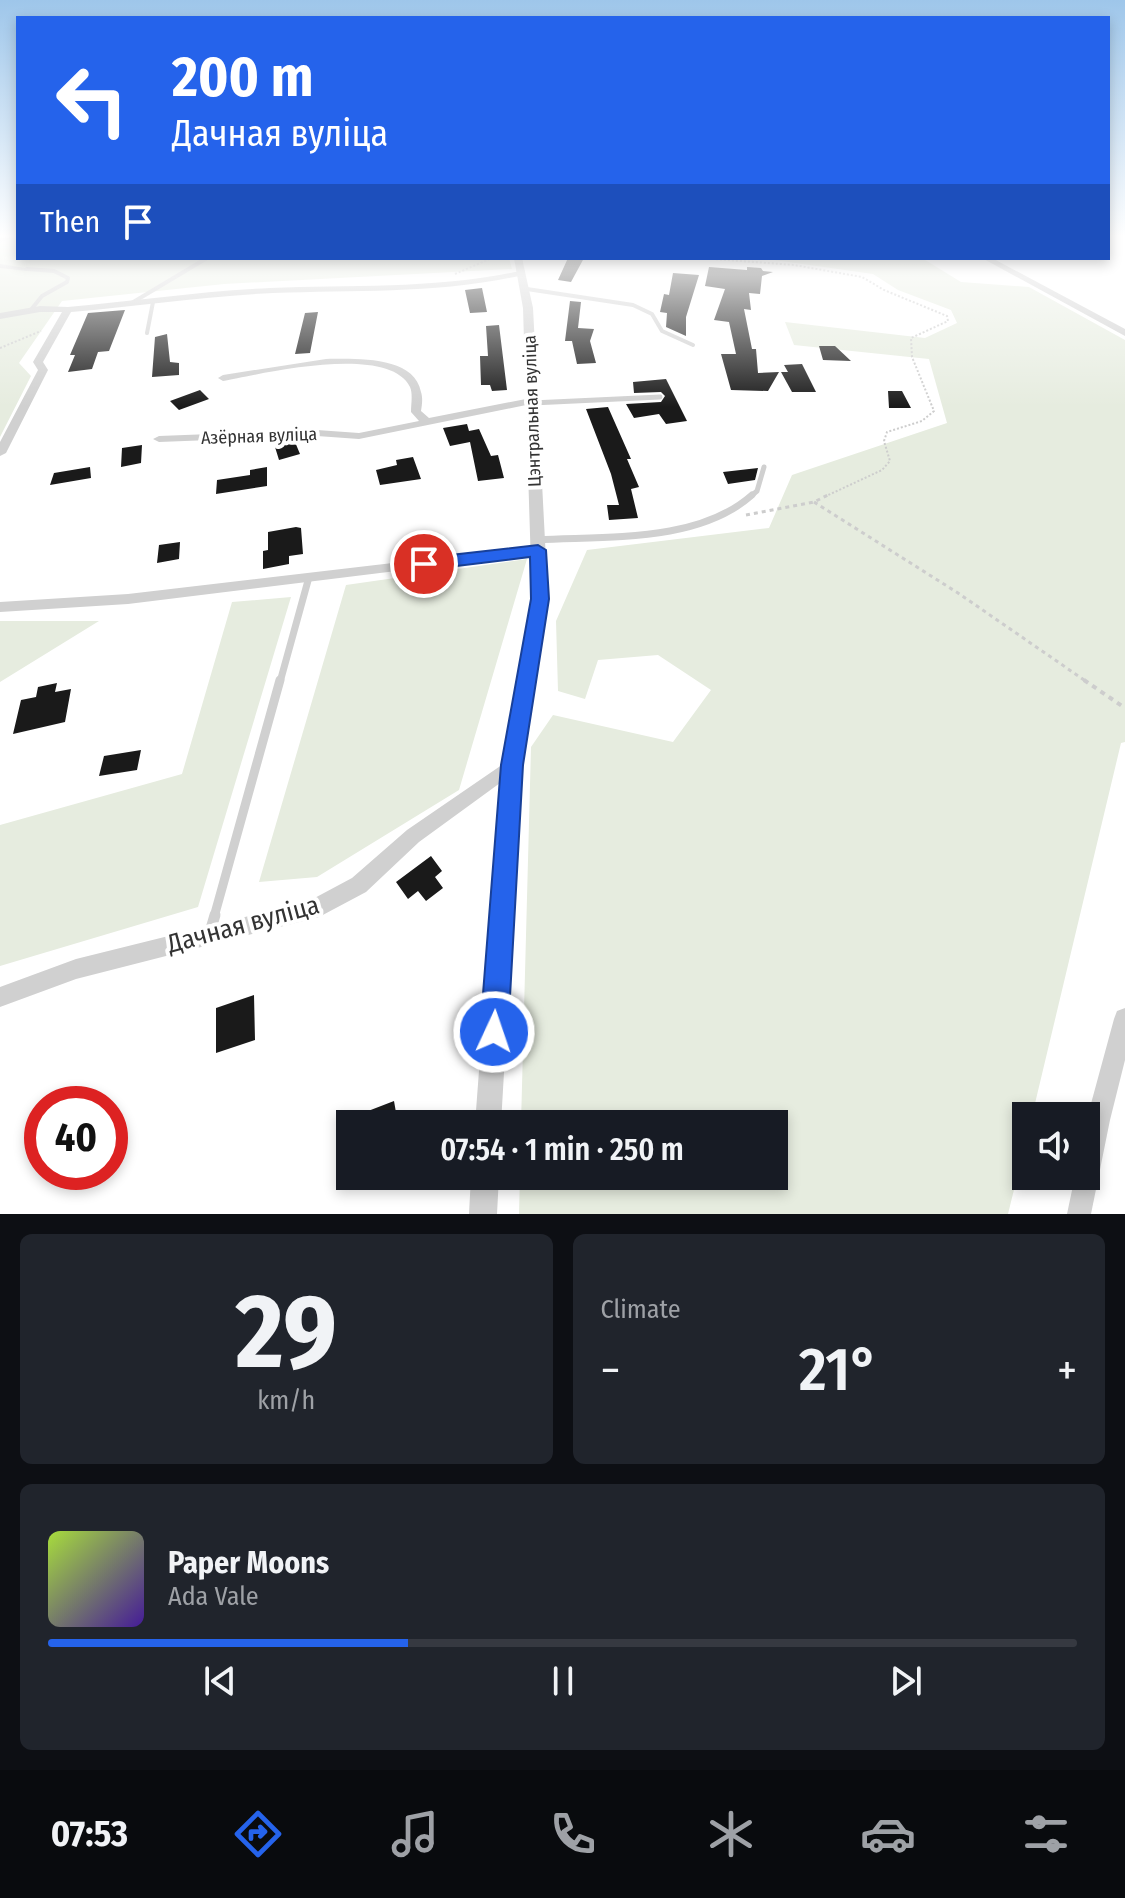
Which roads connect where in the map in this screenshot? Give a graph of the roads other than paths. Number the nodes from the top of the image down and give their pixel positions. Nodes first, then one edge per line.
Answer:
1 (46, 294) edge
2 (147, 294) edge
3 (240, 294) edge
4 (527, 294) edge
5 (558, 294) edge
6 (1052, 294) edge
7 (153, 302) junction
8 (130, 304) junction
9 (68, 310) junction
10 (30, 311) junction
11 (0, 316) edge
12 (147, 333) dead end
13 (1125, 333) edge
14 (693, 345) dead end
15 (223, 378) dead end
16 (660, 397) dead end
17 (532, 402) junction
18 (428, 423) junction
19 (159, 439) dead end
20 (0, 453) edge
21 (764, 467) dead end
22 (538, 545) junction
23 (309, 577) junction
24 (0, 607) edge
25 (512, 765) junction
26 (210, 934) junction
27 (0, 997) edge
28 (1125, 1019) edge
29 (489, 1110) edge
30 (484, 1190) edge
31 (483, 1214) edge
32 (1079, 1214) edge

1 - 10 lane
2 - 8 lane
3 - 7 street
4 - 17 street, Цэнтральная вуліца
5 - 14 lane
6 - 13 street
7 - 8 street
7 - 12 lane
8 - 9 street
9 - 10 street
9 - 20 street
10 - 11 street
15 - 18 street
16 - 17 lane
17 - 18 street
17 - 22 street, Цэнтральная вуліца
18 - 19 street, Азёрная вуліца
21 - 22 lane
22 - 23 street
22 - 25 street, Цэнтральная вуліца
23 - 24 street
23 - 26 lane
25 - 26 street, Дачная вуліца
25 - 29 street, Цэнтральная вуліца
26 - 27 street, Дачная вуліца
28 - 32 street
30 - 31 street

